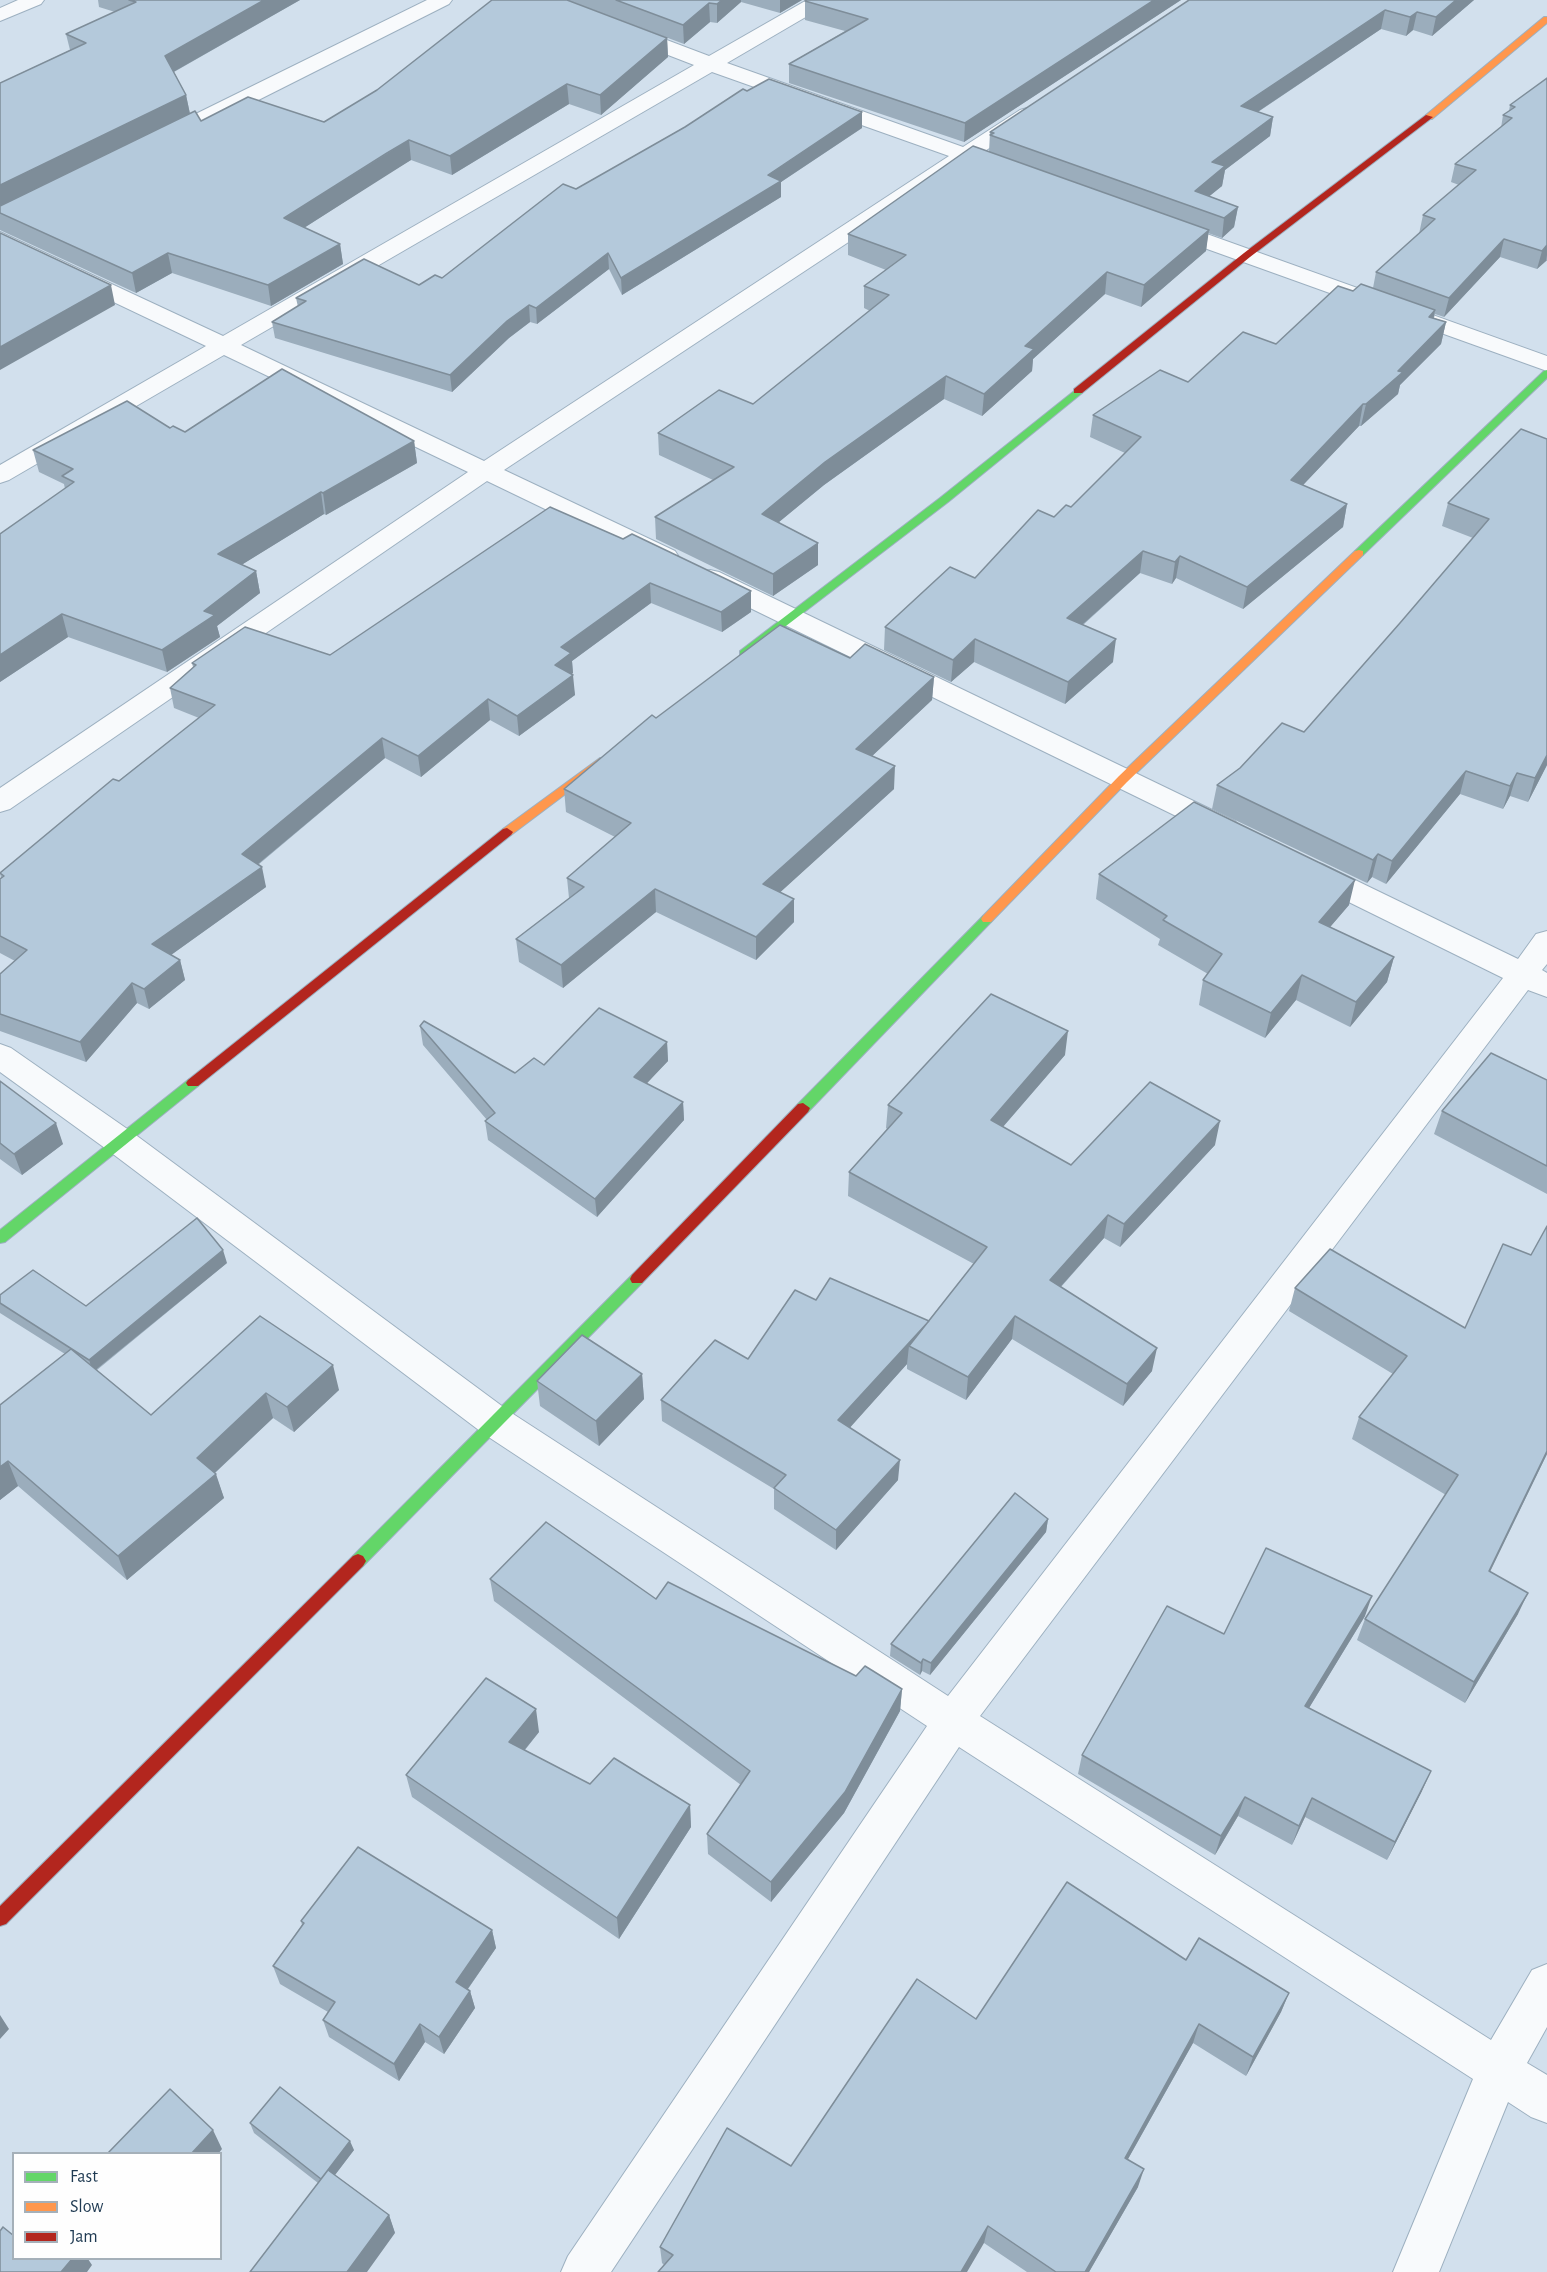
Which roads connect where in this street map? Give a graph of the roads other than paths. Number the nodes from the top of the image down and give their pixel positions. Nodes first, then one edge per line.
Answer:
1 (34, 0) edge
2 (442, 0) edge
3 (543, 0) edge
4 (821, 0) edge
5 (0, 15) edge
6 (1547, 19) edge
7 (710, 64) junction
8 (1043, 103) edge
9 (137, 152) edge
10 (966, 155) junction
11 (999, 167) edge
12 (1146, 219) edge
13 (0, 239) edge
14 (1246, 255) junction
15 (226, 345) junction
16 (1547, 364) edge
17 (1547, 373) edge
18 (488, 470) junction
19 (0, 475) edge
20 (791, 618) junction
21 (735, 660) edge
22 (613, 753) edge
23 (1123, 779) junction
24 (0, 802) edge
25 (1249, 840) edge
26 (1291, 861) edge
27 (1547, 942) edge
28 (1535, 980) edge
29 (0, 1056) edge
30 (121, 1142) junction
31 (0, 1238) edge
32 (497, 1423) junction
33 (953, 1721) junction
34 (0, 1918) edge
35 (1547, 1985) edge
36 (1500, 2069) junction
37 (1547, 2101) edge
38 (584, 2272) edge
39 (1416, 2272) edge

1 - 5 street
2 - 9 street
3 - 7 street
4 - 7 street
6 - 14 street
7 - 10 street
7 - 15 street
8 - 10 street
10 - 11 street
10 - 18 street
12 - 14 street
13 - 15 street
14 - 16 street
14 - 20 street
15 - 18 street
15 - 19 street
17 - 23 street
18 - 20 street
18 - 24 street
20 - 21 street
20 - 23 street
22 - 30 street
23 - 25 street
23 - 32 street
26 - 28 street
27 - 28 street
28 - 33 street
29 - 30 street
30 - 31 street
30 - 32 street
32 - 33 street
32 - 34 street
33 - 36 street
33 - 38 street
35 - 36 street
36 - 37 street
36 - 39 street

